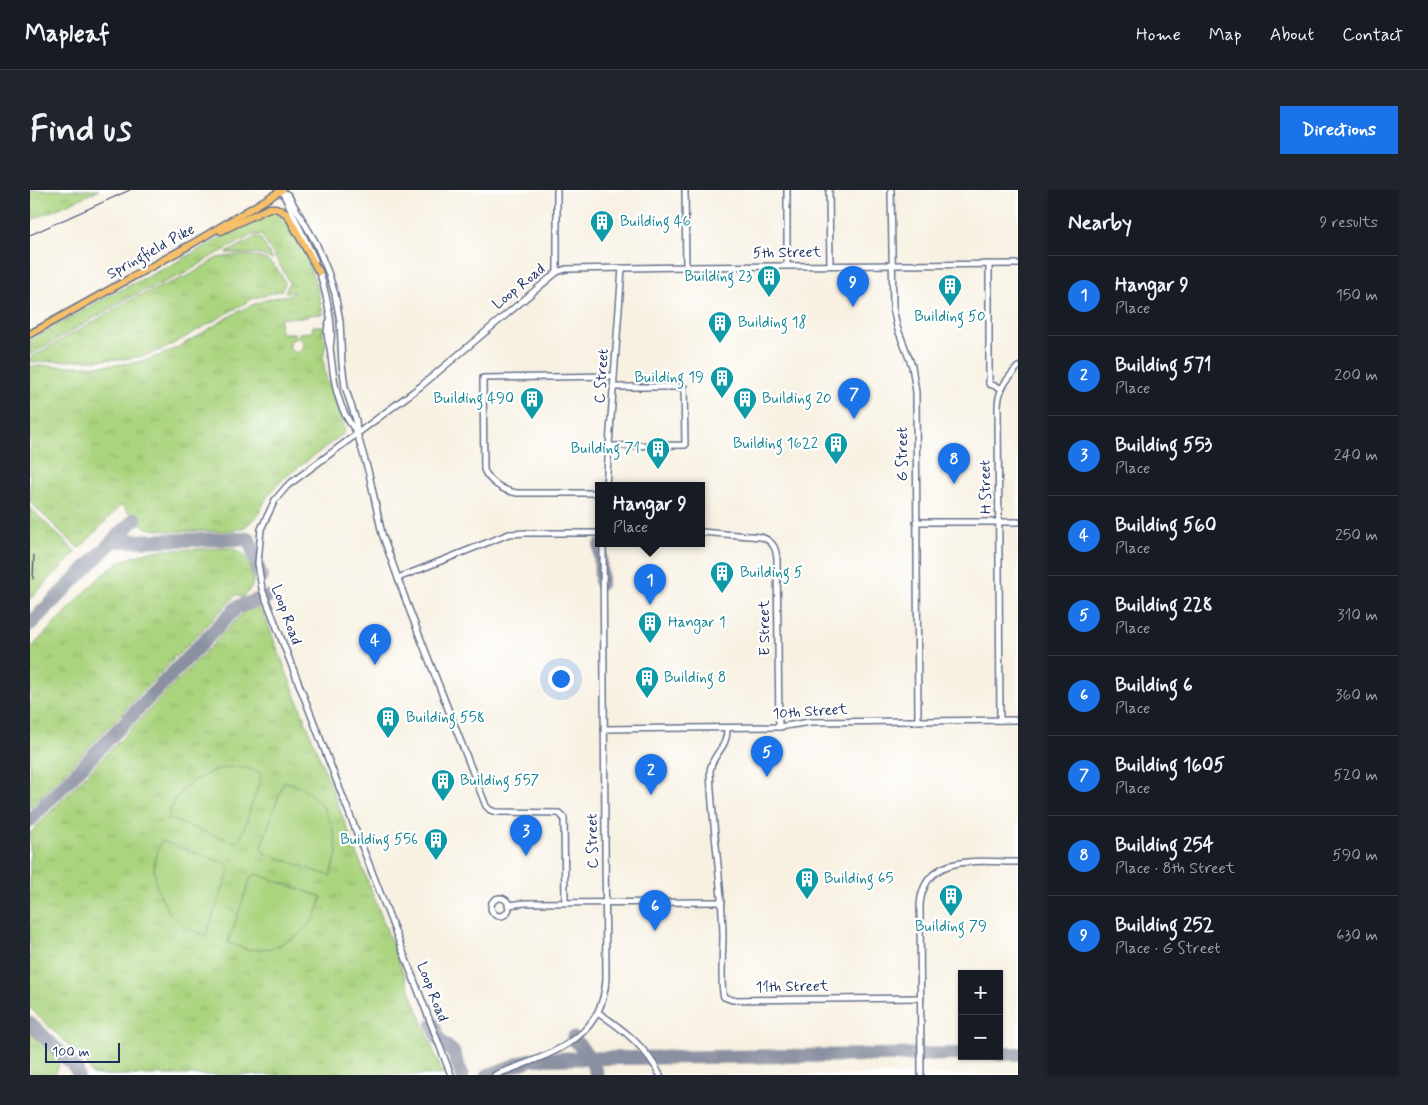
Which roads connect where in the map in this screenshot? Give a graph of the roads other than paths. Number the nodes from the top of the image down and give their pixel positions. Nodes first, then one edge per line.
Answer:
1 (282, 190) edge
2 (557, 190) edge
3 (685, 190) edge
4 (786, 190) edge
5 (829, 190) edge
6 (891, 190) edge
7 (190, 245) junction
8 (989, 264) junction
9 (1018, 264) edge
10 (830, 265) junction
11 (892, 265) junction
12 (786, 266) junction
13 (686, 267) junction
14 (622, 268) junction
15 (319, 272) junction
16 (557, 272) junction
17 (30, 334) edge
18 (1018, 367) edge
19 (614, 376) junction
20 (613, 387) junction
21 (1002, 388) junction
22 (357, 433) junction
23 (609, 446) junction
24 (606, 482) edge
25 (595, 493) edge
26 (916, 522) junction
27 (998, 522) junction
28 (1018, 522) edge
29 (705, 532) edge
30 (595, 533) edge
31 (603, 547) edge
32 (398, 578) junction
33 (1000, 720) junction
34 (1018, 720) edge
35 (918, 721) junction
36 (779, 727) junction
37 (727, 728) junction
38 (604, 729) junction
39 (1018, 862) edge
40 (606, 902) junction
41 (722, 902) junction
42 (565, 903) junction
43 (508, 905) dead end
44 (921, 998) junction
45 (599, 1013) junction
46 (451, 1075) edge
47 (495, 1075) edge
48 (660, 1075) edge
49 (921, 1075) edge

1 - 7 main road, Springfield Pike
1 - 15 street
1 - 22 street
2 - 16 street
3 - 13 street
4 - 12 street
5 - 10 street
6 - 11 street, G Street
7 - 15 main road
7 - 17 main road, Springfield Pike
8 - 9 street, 5th Street
8 - 11 street, 5th Street
8 - 21 street
10 - 11 street, 5th Street
10 - 12 street, 5th Street
11 - 26 street, G Street
12 - 13 street, 5th Street
13 - 14 street, 5th Street
14 - 16 street, 5th Street
14 - 19 street, C Street
15 - 22 street
16 - 22 street, Loop Road
18 - 21 street
19 - 20 street, C Street
19 - 25 street
20 - 23 street, C Street
20 - 23 street
21 - 27 street, H Street
22 - 32 street
22 - 46 street, Loop Road
23 - 24 street, C Street
26 - 27 street
26 - 35 street, G Street
27 - 28 street
27 - 33 street, H Street
29 - 36 street, E Street
30 - 32 street
31 - 38 street, C Street
32 - 42 street
33 - 34 street, 10th Street
33 - 35 street, 10th Street
35 - 36 street, 10th Street
36 - 37 street, 10th Street
37 - 38 street, 10th Street
37 - 41 street, 11th Street
38 - 40 street, C Street
39 - 44 street
40 - 41 street
40 - 42 street
40 - 45 street, C Street
41 - 44 street, 11th Street
42 - 43 street
44 - 49 street
45 - 47 street, C Street
45 - 48 street

